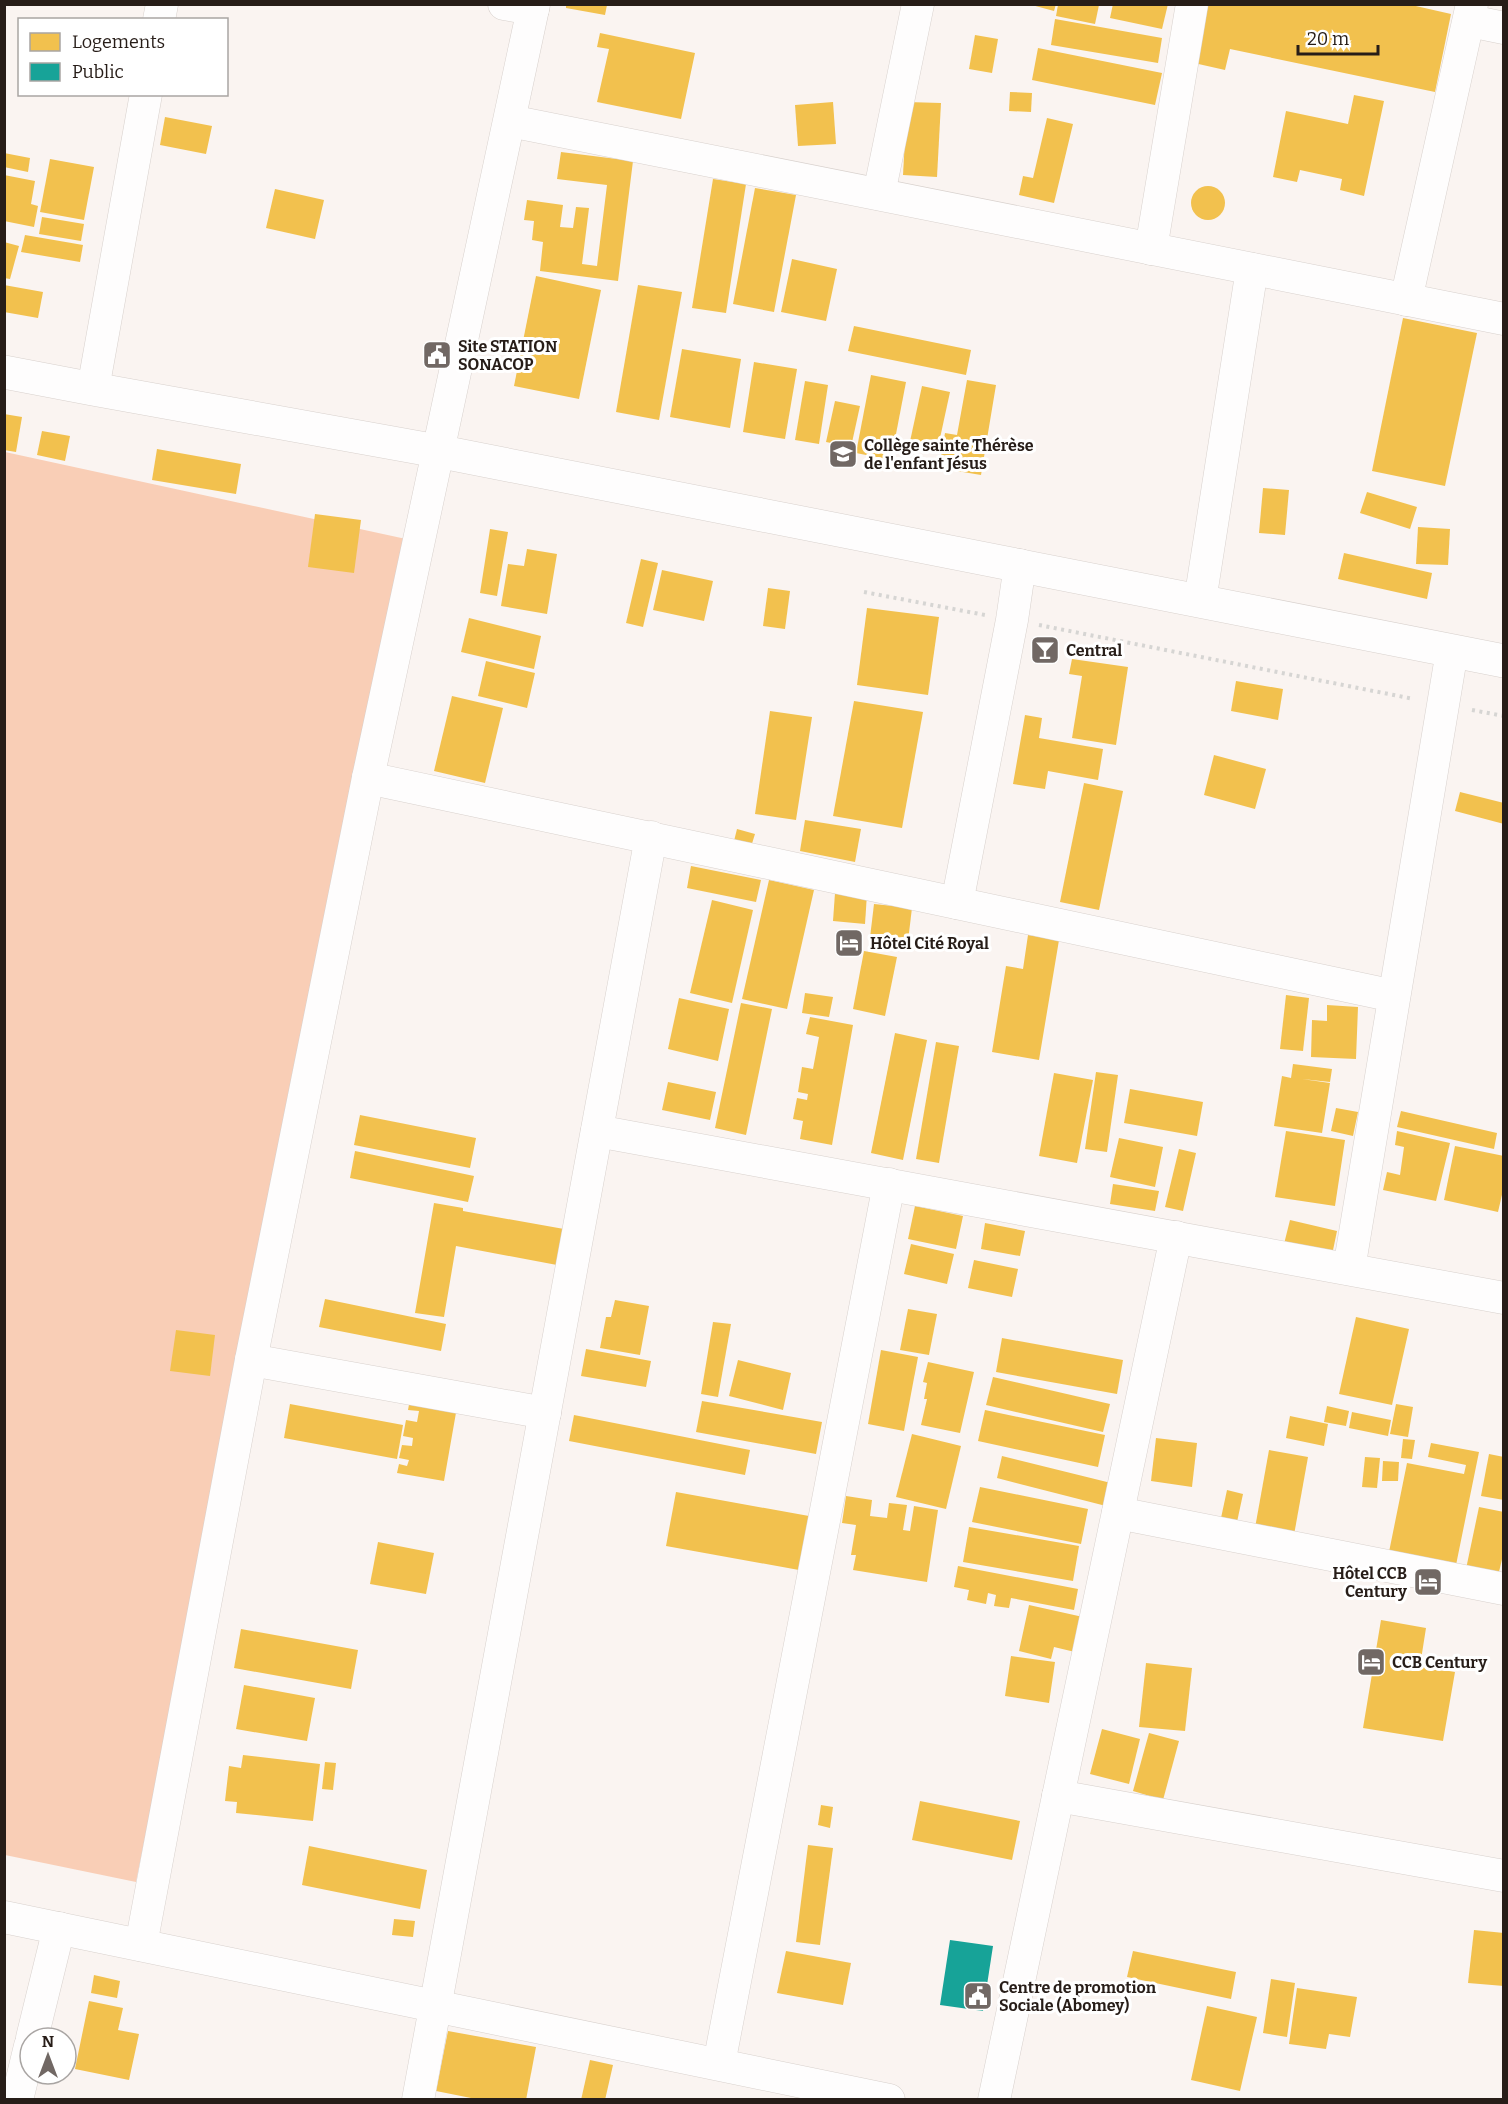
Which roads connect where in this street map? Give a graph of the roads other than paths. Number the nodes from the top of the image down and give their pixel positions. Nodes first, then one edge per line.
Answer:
1 (918, 4) edge
2 (1192, 4) edge
3 (524, 6) edge
4 (1471, 13) edge
5 (1503, 28) edge
6 (146, 96) edge
7 (510, 121) junction
8 (879, 194) junction
9 (1151, 249) junction
10 (1252, 269) junction
11 (1406, 300) junction
12 (1503, 319) edge
13 (4, 372) edge
14 (93, 389) junction
15 (438, 451) junction
16 (1020, 565) junction
17 (1200, 601) junction
18 (1452, 651) junction
19 (1503, 661) edge
20 (368, 777) junction
21 (651, 837) junction
22 (957, 903) junction
23 (1394, 996) junction
24 (597, 1131) junction
25 (889, 1184) junction
26 (1176, 1237) junction
27 (1348, 1269) junction
28 (1503, 1298) edge
29 (251, 1360) junction
30 (545, 1413) junction
31 (1118, 1513) junction
32 (1503, 1588) edge
33 (1058, 1796) junction
34 (1503, 1876) edge
35 (4, 1917) edge
36 (59, 1928) junction
37 (141, 1945) junction
38 (436, 2006) junction
39 (35, 2026) edge
40 (719, 2064) junction
41 (418, 2100) edge
42 (889, 2100) edge
43 (994, 2100) edge

1 - 8 street
2 - 9 street
3 - 7 street
4 - 5 street
4 - 11 street
6 - 14 street
7 - 8 street
7 - 15 street
8 - 9 street
9 - 10 street
10 - 11 street
10 - 17 street
11 - 12 street
13 - 14 street
14 - 15 street
15 - 16 street
15 - 20 street
16 - 17 street
16 - 22 street
17 - 18 street
18 - 19 street
18 - 23 street
20 - 21 street
20 - 29 street
21 - 22 street
21 - 24 street
22 - 23 street
23 - 27 street
24 - 25 street
24 - 30 street
25 - 26 street
25 - 40 street
26 - 27 street
26 - 31 street
27 - 28 street
29 - 30 street
29 - 37 street
30 - 38 street
31 - 32 street
31 - 33 street
33 - 34 street
33 - 43 street
35 - 36 street
36 - 37 street
36 - 39 street
37 - 38 street
38 - 40 street
38 - 41 street
40 - 42 street

